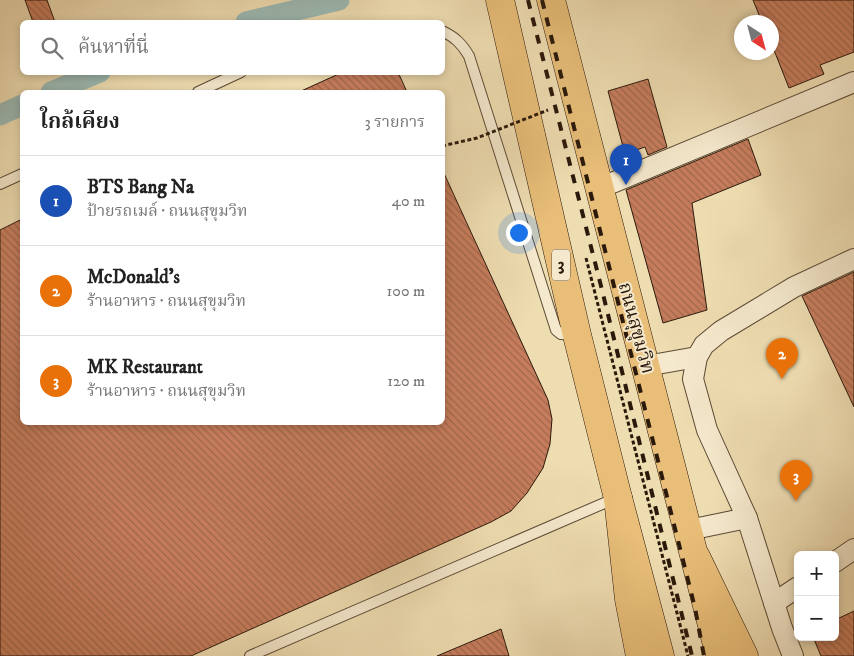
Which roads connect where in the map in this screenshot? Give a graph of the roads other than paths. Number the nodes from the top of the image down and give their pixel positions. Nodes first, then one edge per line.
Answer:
1 (500, 0) edge
2 (553, 7) edge
3 (445, 32) edge
4 (235, 75) edge
5 (854, 82) edge
6 (202, 90) edge
7 (20, 175) edge
8 (0, 184) edge
9 (600, 188) junction
10 (854, 259) edge
11 (577, 335) junction
12 (697, 357) junction
13 (646, 366) junction
14 (618, 498) junction
15 (747, 518) junction
16 (689, 530) junction
17 (854, 549) edge
18 (696, 557) junction
19 (839, 559) edge
20 (794, 590) edge
21 (774, 603) junction
22 (250, 656) edge
23 (640, 656) edge
24 (660, 656) edge
25 (720, 656) edge
26 (744, 656) edge
27 (793, 656) edge

1 - 11 highway, 3
2 - 9 highway, ถนนสุขุมวิท
3 - 11 lane
4 - 6 lane
5 - 9 street
7 - 8 lane
9 - 13 highway, ถนนสุขุมวิท
10 - 12 street
11 - 14 highway, 3
12 - 13 street
12 - 15 street
13 - 16 highway, ถนนสุขุมวิท
14 - 22 lane
14 - 23 highway
14 - 24 highway, 3
15 - 16 street
15 - 21 street
16 - 18 highway, ถนนสุขุมวิท
17 - 19 street
18 - 25 highway, ถนนสุขุมวิท
18 - 26 highway
20 - 21 street
21 - 27 street

